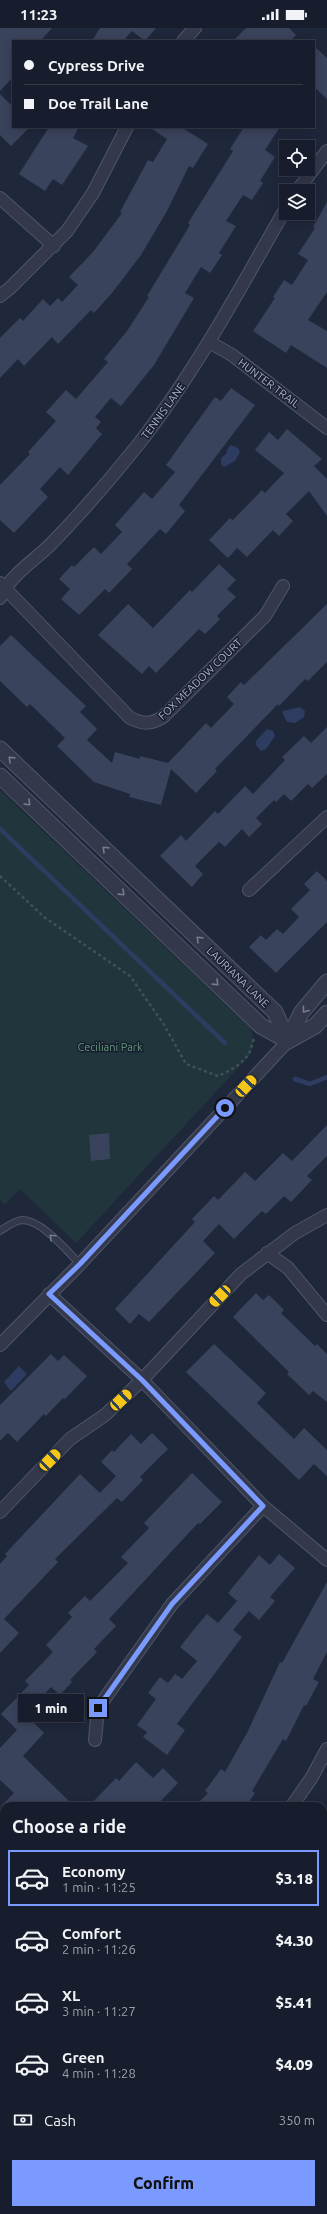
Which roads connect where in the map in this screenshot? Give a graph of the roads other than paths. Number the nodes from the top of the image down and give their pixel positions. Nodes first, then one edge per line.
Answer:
1 (195, 28) edge
2 (184, 40) edge
3 (126, 128) edge
4 (327, 151) edge
5 (301, 184) edge
6 (0, 198) edge
7 (279, 220) edge
8 (54, 246) junction
9 (0, 296) edge
10 (209, 342) junction
11 (327, 428) edge
12 (283, 586) dead end
13 (1, 589) edge
14 (0, 749) edge
15 (0, 776) edge
16 (327, 817) edge
17 (249, 890) dead end
18 (327, 982) edge
19 (327, 1013) edge
20 (288, 1041) junction
21 (327, 1215) edge
22 (0, 1231) edge
23 (267, 1253) junction
24 (80, 1264) junction
25 (49, 1294) junction
26 (327, 1315) edge
27 (0, 1345) edge
28 (142, 1380) junction
29 (263, 1506) junction
30 (0, 1512) edge
31 (327, 1560) edge
32 (94, 1740) dead end
33 (327, 1749) edge
34 (295, 1802) edge

1 - 2 street
3 - 8 street
4 - 5 street
6 - 8 street
7 - 10 street, TENNIS LANE
8 - 9 street
10 - 11 street, HUNTER TRAIL
10 - 13 street, TENNIS LANE
12 - 13 street, FOX MEADOW COURT
20 -> 14 street, LAURIANA LANE
15 -> 20 street, LAURIANA LANE
16 - 17 street
18 -> 20 street
19 - 20 street
20 - 24 street
21 - 23 street
24 -> 22 lane
23 - 26 street
23 - 28 street
24 - 25 street
25 - 27 street
25 - 28 street
28 - 29 street
28 - 30 street
29 - 31 street
29 - 32 street
33 - 34 street

